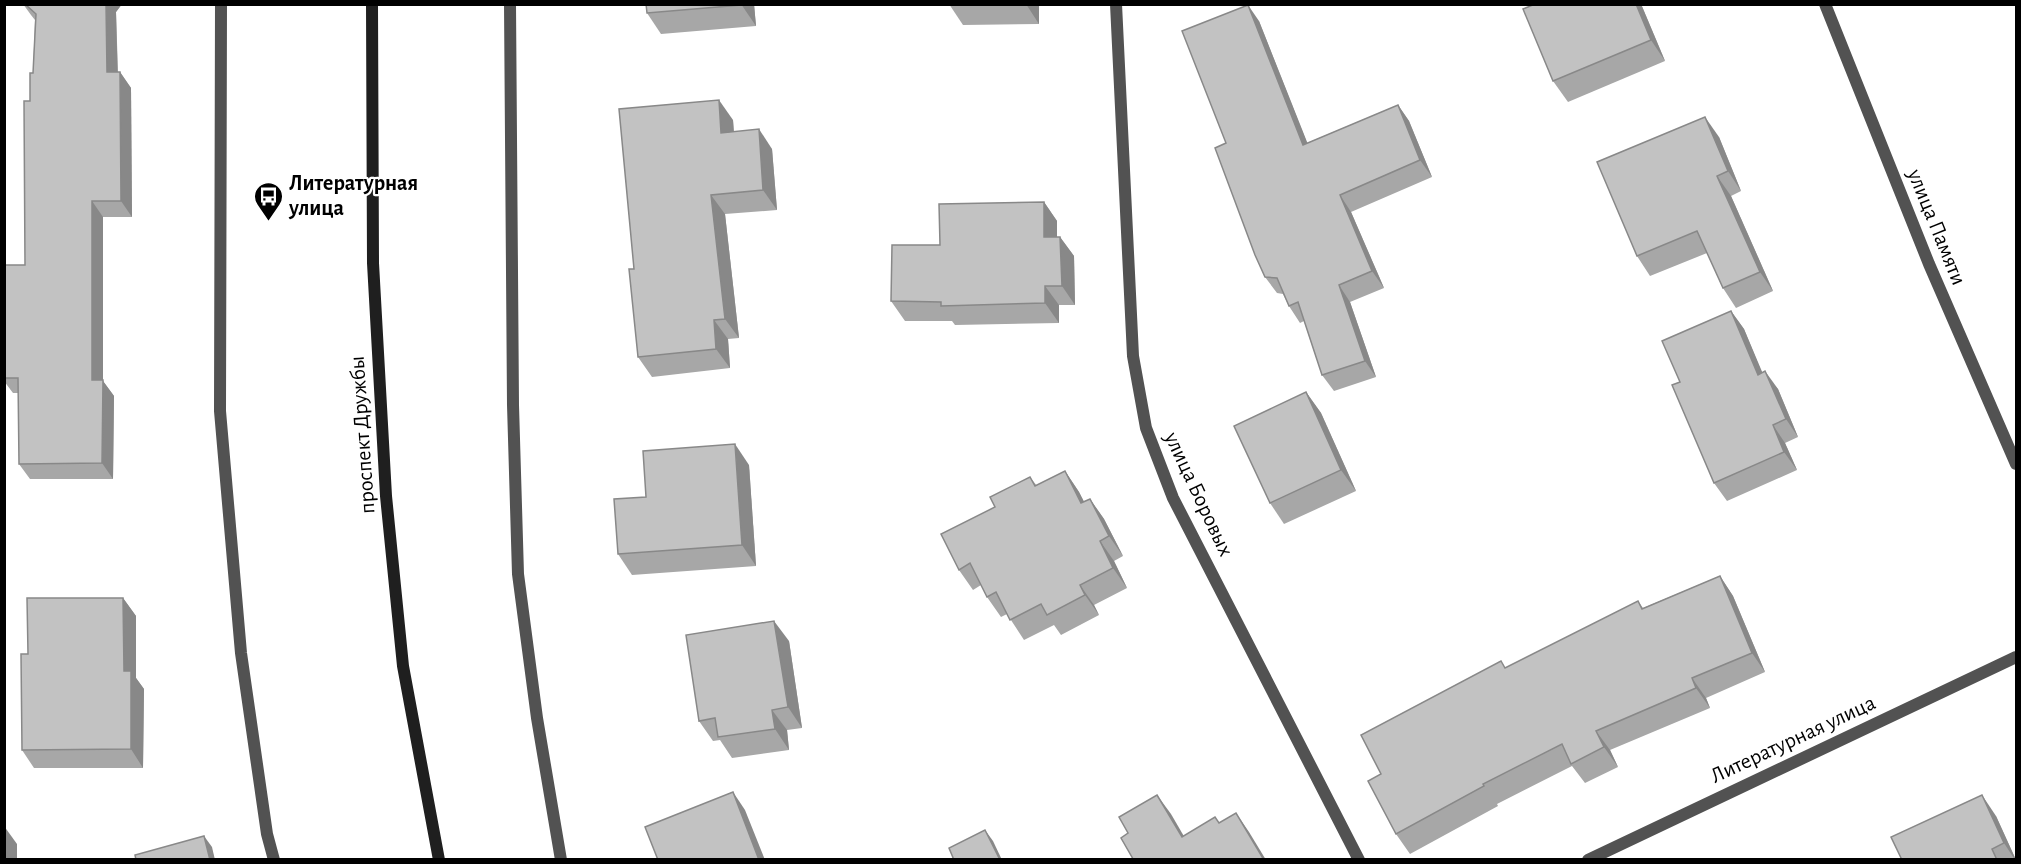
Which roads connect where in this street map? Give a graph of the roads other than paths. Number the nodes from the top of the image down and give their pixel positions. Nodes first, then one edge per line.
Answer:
1 (220, 4) edge
2 (372, 4) edge
3 (510, 4) edge
4 (1116, 4) edge
5 (1825, 4) edge
6 (2016, 464) edge
7 (2016, 657) edge
8 (274, 860) edge
9 (439, 860) edge
10 (561, 860) edge
11 (1359, 860) edge
12 (1588, 860) edge

1 - 8 street
2 - 9 main road, проспект Дружбы
3 - 10 street
4 - 11 street, улица Боровых
5 - 6 street, улица Памяти
7 - 12 street, Литературная улица

